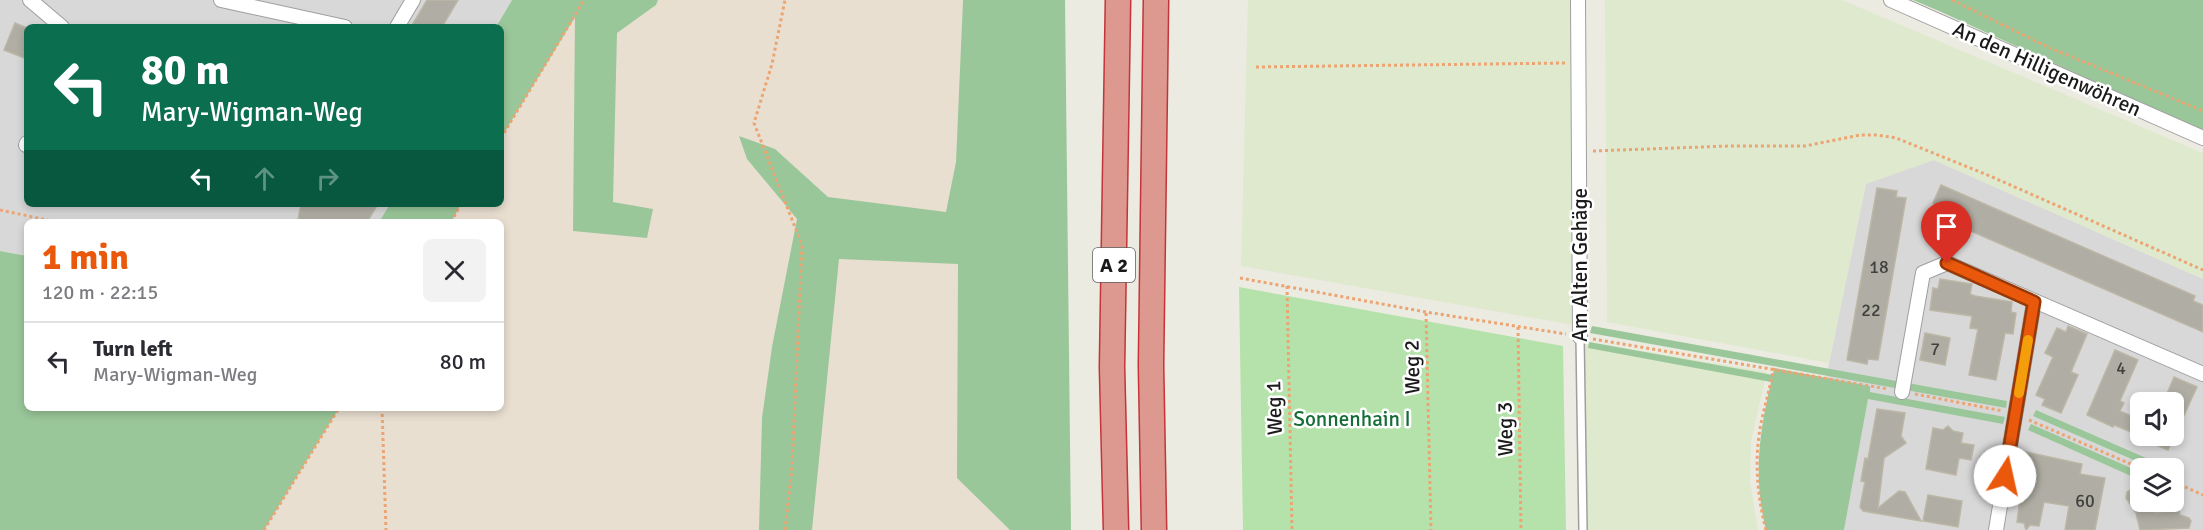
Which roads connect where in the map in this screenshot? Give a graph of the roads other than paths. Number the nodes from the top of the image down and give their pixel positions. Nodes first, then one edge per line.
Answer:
1 (30, 0) edge
2 (221, 0) edge
3 (413, 0) edge
4 (1118, 0) edge
5 (1156, 0) edge
6 (1578, 0) edge
7 (1891, 0) edge
8 (58, 24) edge
9 (331, 24) edge
10 (399, 24) edge
11 (2203, 138) edge
12 (2034, 302) junction
13 (1580, 337) joint
14 (2203, 374) edge
15 (1902, 392) road end
16 (1116, 530) edge
17 (1154, 530) edge
18 (1583, 530) edge
19 (1996, 530) edge

1 - 8 street
2 - 9 street
3 - 10 street
4 - 16 highway, A 2
5 - 17 highway, A 2
6 - 13 street, Am Alten Gehäge
7 - 11 street, An den Hilligenwöhren
12 - 14 street
12 - 15 street
12 - 19 street
13 - 18 lane, Am Alten Gehäge

